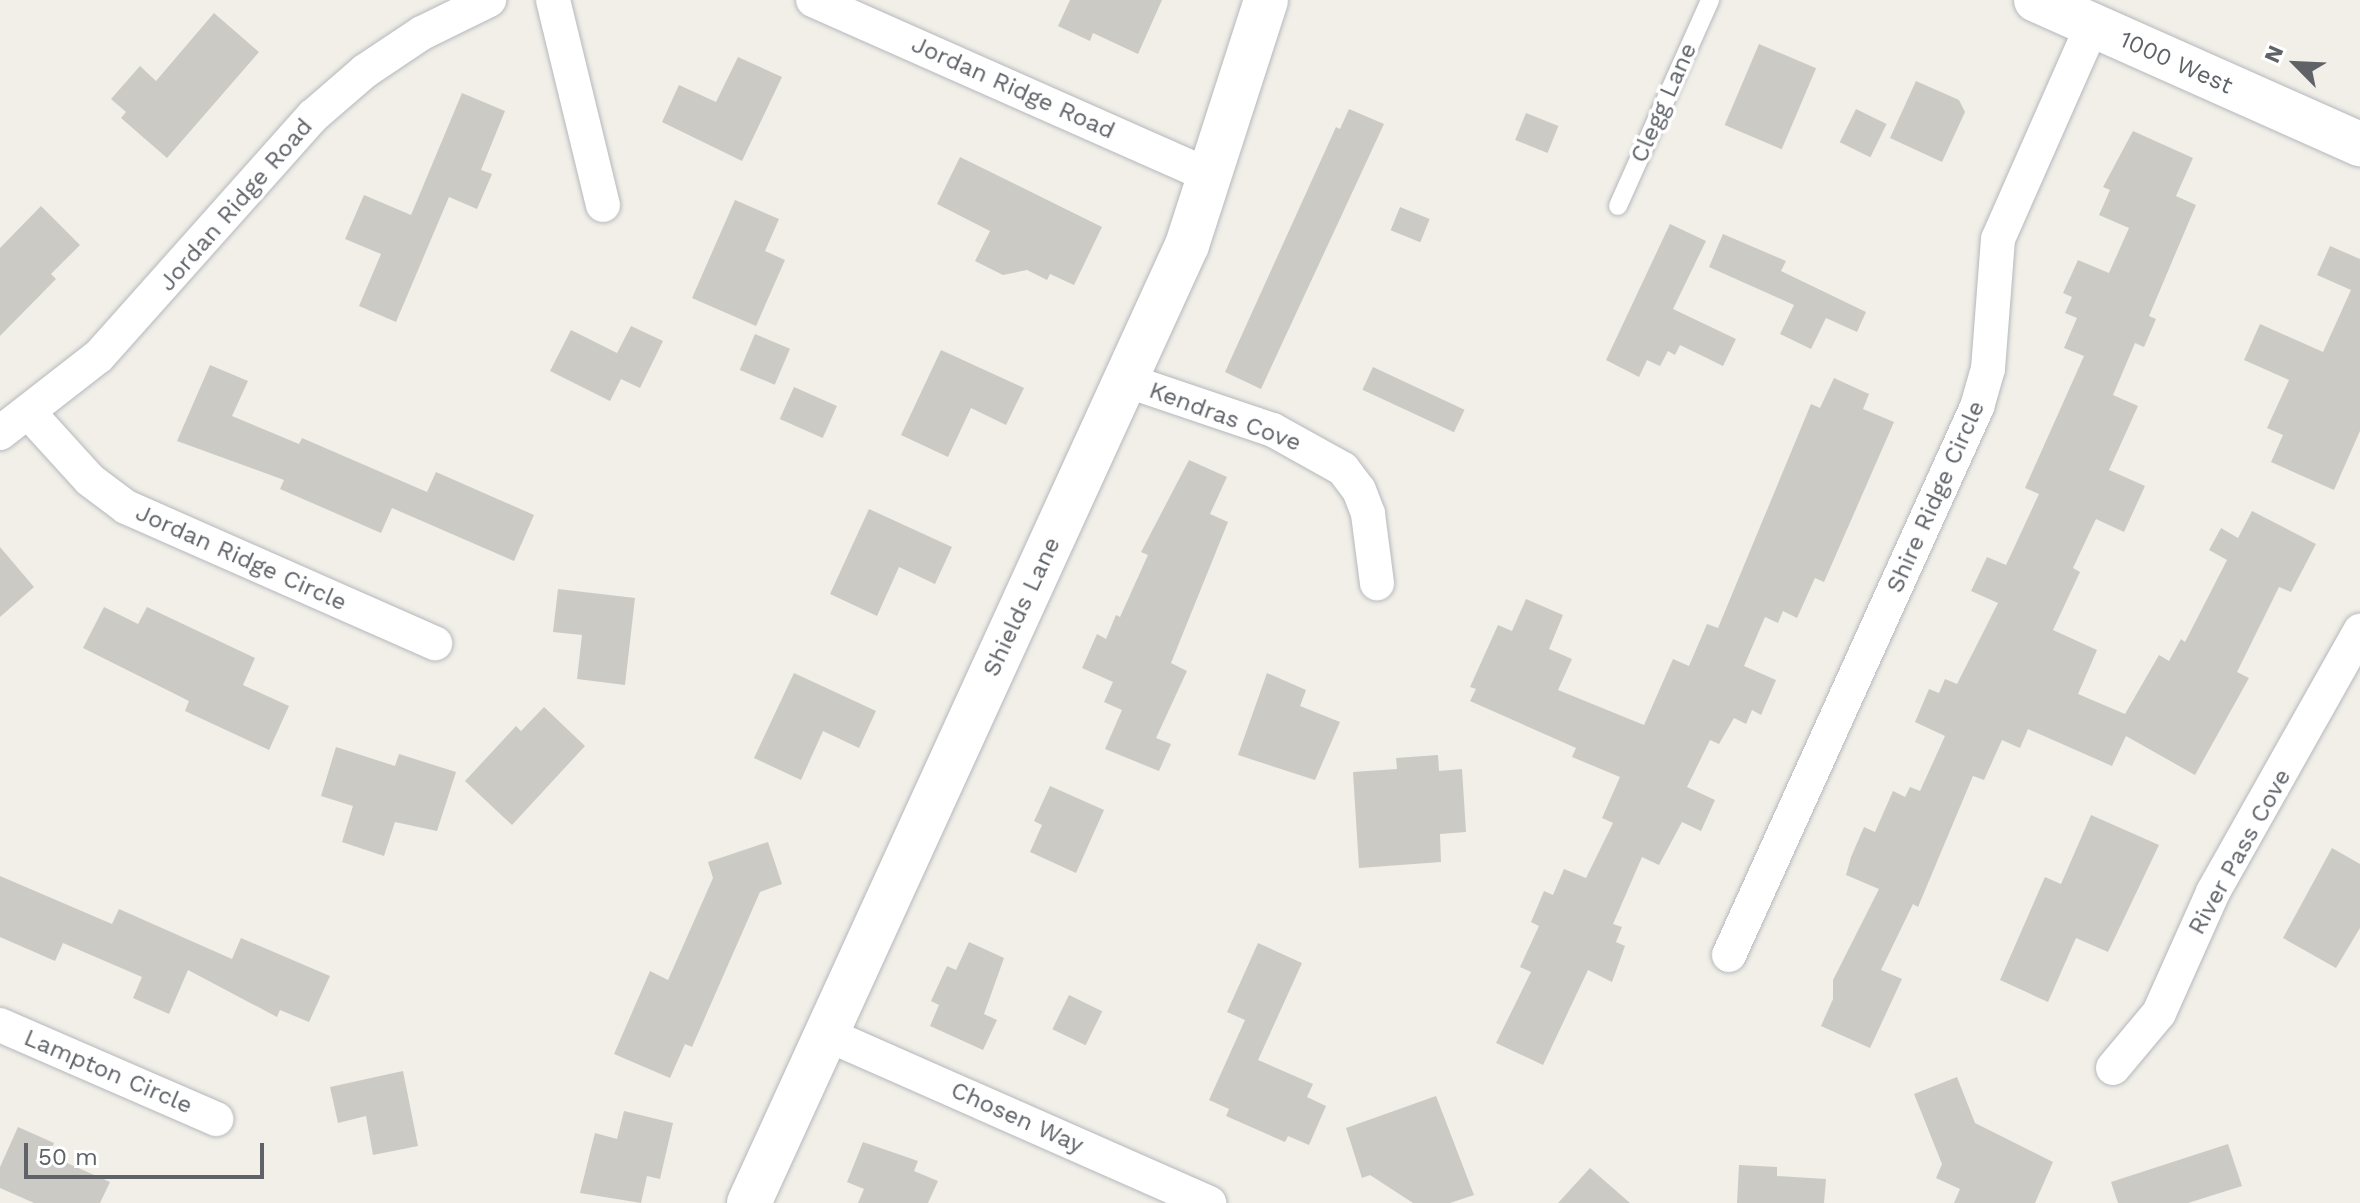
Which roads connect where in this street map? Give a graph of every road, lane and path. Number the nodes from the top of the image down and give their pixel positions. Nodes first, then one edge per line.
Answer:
1 (489, 0) edge
2 (553, 0) edge
3 (813, 0) edge
4 (1266, 0) edge
5 (1710, 0) edge
6 (2036, 0) edge
7 (2092, 26) junction
8 (2360, 144) edge
9 (1212, 177) junction
10 (603, 205) dead end
11 (1618, 206) dead end
12 (1125, 380) junction
13 (30, 414) junction
14 (0, 433) edge
15 (1377, 583) dead end
16 (2360, 631) edge
17 (435, 643) dead end
18 (1729, 955) dead end
19 (0, 1025) edge
20 (826, 1034) junction
21 (2113, 1068) dead end
22 (216, 1119) dead end
23 (749, 1203) edge
24 (1209, 1203) edge

1 - 13 street, Jordan Ridge Road
2 - 10 street
3 - 9 street, Jordan Ridge Road
4 - 9 main road, Shields Lane
5 - 11 lane, Clegg Lane
6 - 7 main road, 1000 West
7 - 8 main road, 1000 West
7 - 18 street, Shire Ridge Circle
9 - 12 main road, Shields Lane
12 - 15 street, Kendras Cove
12 - 20 main road, Shields Lane
13 - 14 street, Jordan Ridge Road
13 - 17 street, Jordan Ridge Circle
16 - 21 street, River Pass Cove
19 - 22 street, Lampton Circle
20 - 23 main road, Shields Lane
20 - 24 street, Chosen Way

